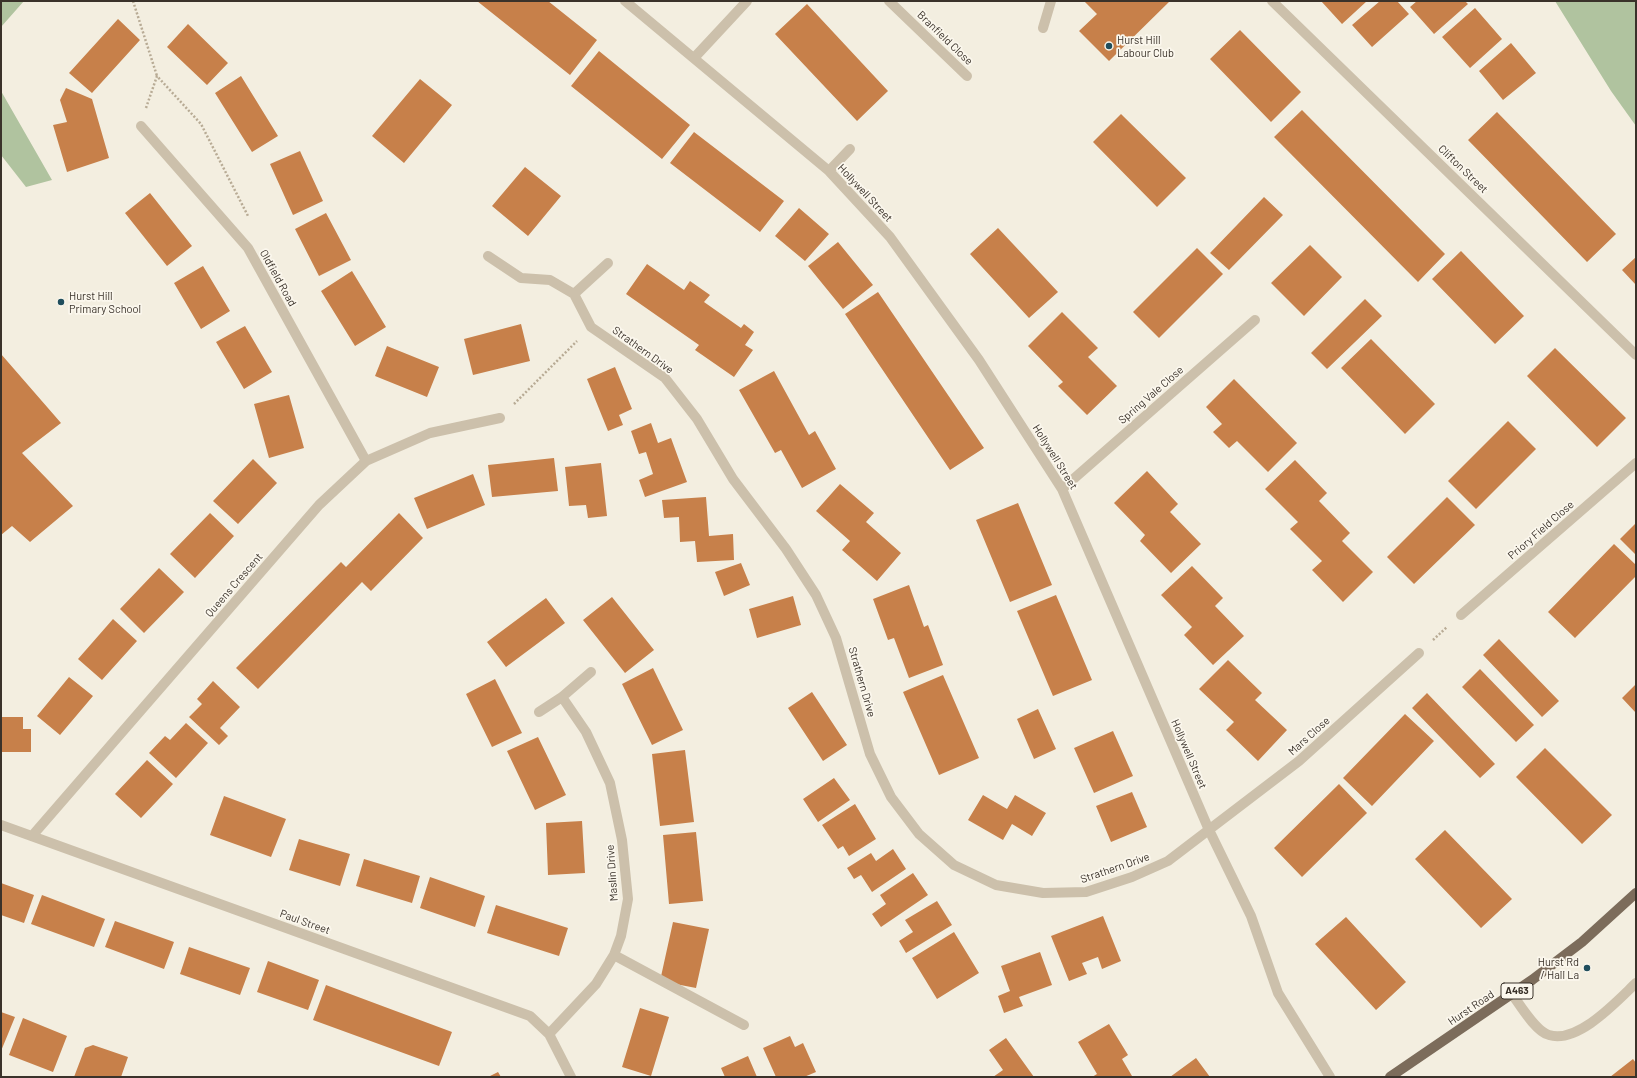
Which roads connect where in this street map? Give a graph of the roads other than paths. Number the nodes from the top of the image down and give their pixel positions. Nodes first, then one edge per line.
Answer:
1 (625, 1) edge
2 (747, 1) edge
3 (889, 1) edge
4 (1051, 1) edge
5 (1272, 1) edge
6 (1043, 28) dead end
7 (694, 58) junction
8 (966, 76) dead end
9 (141, 126) road end
10 (850, 149) dead end
11 (829, 171) junction
12 (488, 256) dead end
13 (608, 263) dead end
14 (574, 294) junction
15 (1255, 320) dead end
16 (1636, 355) edge
17 (500, 418) road end
18 (366, 461) junction
19 (1636, 462) edge
20 (1062, 489) junction
21 (1461, 615) road end
22 (1419, 653) road end
23 (591, 672) dead end
24 (562, 698) junction
25 (540, 712) dead end
26 (1, 825) edge
27 (1209, 830) junction
28 (32, 836) junction
29 (1636, 894) edge
30 (614, 955) junction
31 (1636, 983) edge
32 (1512, 994) junction
33 (744, 1025) dead end
34 (549, 1034) junction
35 (571, 1077) edge
36 (1330, 1077) edge
37 (1390, 1077) edge

1 - 7 street, Hollywell Street
2 - 7 street
3 - 8 street, Branfield Close
4 - 6 street
5 - 16 street, Clifton Street
7 - 11 street, Hollywell Street
9 - 18 street, Oldfield Road
10 - 11 street
11 - 20 street, Hollywell Street
12 - 14 street
13 - 14 street
14 - 27 street, Strathern Drive
15 - 20 street, Spring Vale Close
17 - 18 street, Queens Crescent
18 - 28 street, Queens Crescent
19 - 21 street, Priory Field Close
20 - 27 street, Hollywell Street
22 - 27 street, Mars Close
23 - 24 street
24 - 25 street
24 - 30 street, Maslin Drive
26 - 28 street, Paul Street
27 - 36 street, Hollywell Street
28 - 34 street, Paul Street
29 - 32 main road, Hurst Road / A463
30 - 33 street
30 - 34 street, Maslin Drive
31 - 32 street
32 - 37 main road, Hurst Road / A463
34 - 35 street, Paul Street

